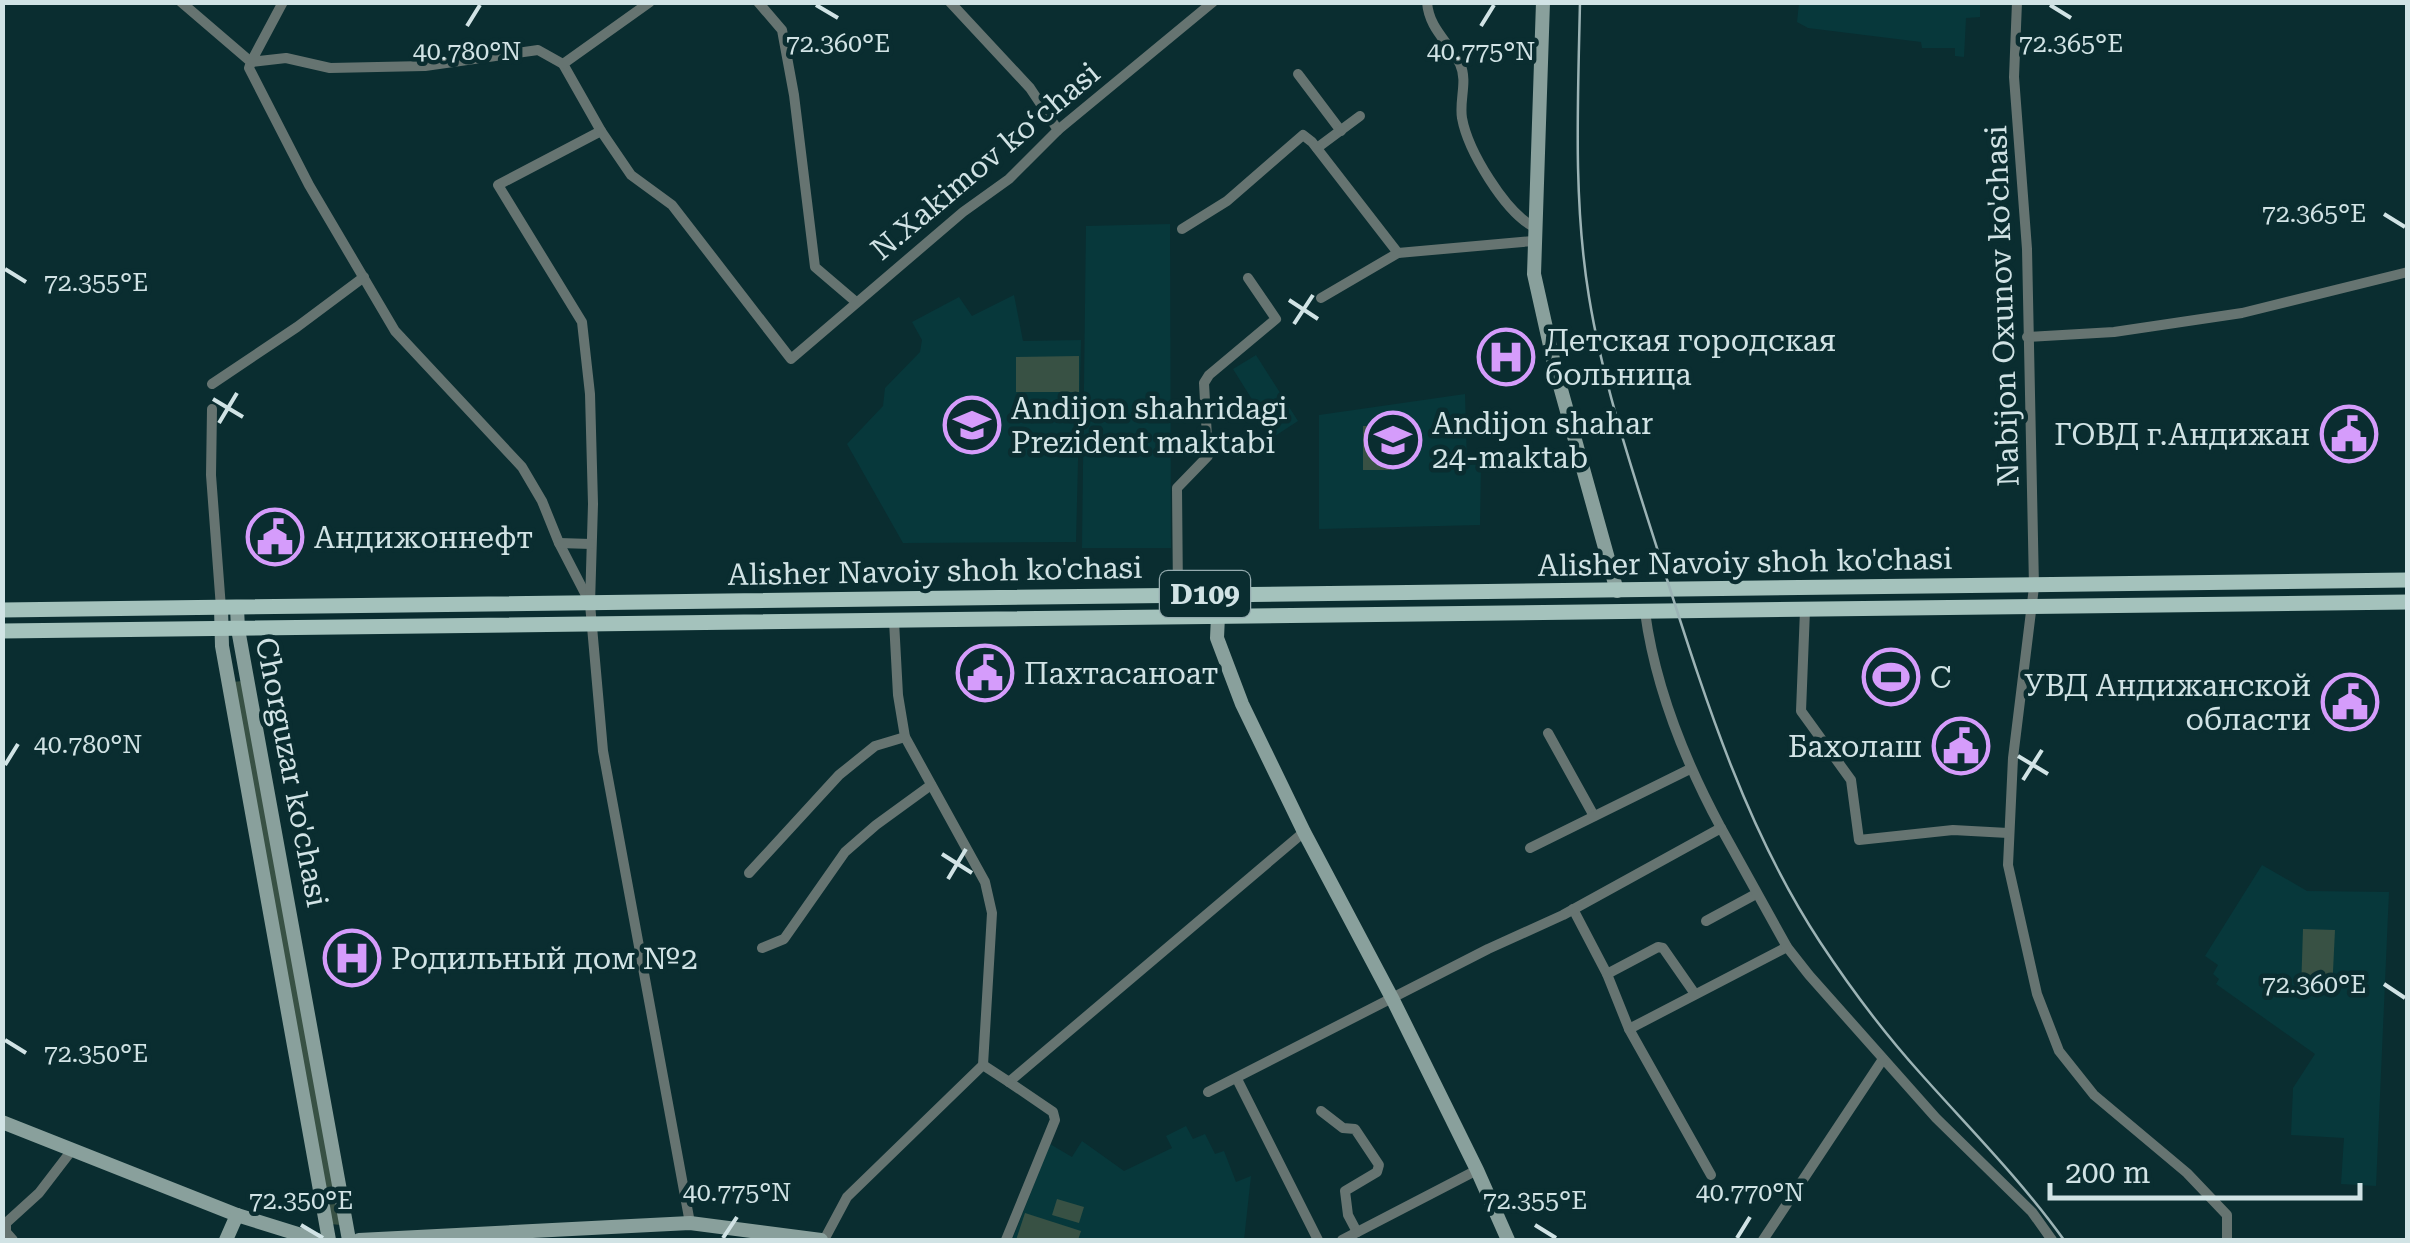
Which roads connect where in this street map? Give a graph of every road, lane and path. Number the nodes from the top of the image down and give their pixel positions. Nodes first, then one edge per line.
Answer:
1 (181, 2) edge
2 (283, 2) edge
3 (650, 2) edge
4 (758, 2) edge
5 (950, 2) edge
6 (1213, 2) edge
7 (1427, 2) edge
8 (1543, 2) edge
9 (2017, 2) edge
10 (250, 62) junction
11 (563, 64) junction
12 (1298, 74) dead end
13 (1360, 116) dead end
14 (601, 130) junction
15 (1058, 130) junction
16 (1340, 131) junction
17 (1317, 148) junction
18 (1182, 229) dead end
19 (1534, 234) junction
20 (1398, 253) junction
21 (2408, 272) edge
22 (364, 276) junction
23 (1248, 278) dead end
24 (1321, 298) dead end
25 (856, 302) junction
26 (2027, 337) junction
27 (212, 384) dead end
28 (212, 409) dead end
29 (559, 543) junction
30 (592, 544) junction
31 (2408, 580) edge
32 (2034, 587) junction
33 (1618, 591) junction
34 (1363, 593) junction
35 (1219, 594) junction
36 (1178, 595) junction
37 (973, 599) junction
38 (747, 600) junction
39 (714, 601) junction
40 (2408, 602) edge
41 (590, 604) junction
42 (2033, 607) junction
43 (229, 608) junction
44 (2, 610) edge
45 (1805, 610) junction
46 (1645, 612) junction
47 (1363, 616) junction
48 (1220, 618) junction
49 (974, 620) junction
50 (894, 622) junction
51 (715, 623) junction
52 (747, 623) junction
53 (592, 625) junction
54 (220, 629) junction
55 (238, 629) junction
56 (2, 631) edge
57 (1548, 733) dead end
58 (905, 738) junction
59 (1690, 769) junction
60 (932, 785) junction
61 (1594, 816) junction
62 (1721, 828) junction
63 (1304, 832) junction
64 (2008, 833) junction
65 (1530, 848) dead end
66 (749, 873) dead end
67 (1756, 894) junction
68 (1573, 908) junction
69 (1706, 921) dead end
70 (1787, 947) junction
71 (762, 948) dead end
72 (1608, 974) junction
73 (1695, 994) junction
74 (1393, 1000) junction
75 (1629, 1029) junction
76 (1883, 1059) junction
77 (983, 1065) junction
78 (1237, 1078) junction
79 (1009, 1082) junction
80 (1208, 1092) dead end
81 (1321, 1111) dead end
82 (2, 1122) edge
83 (72, 1150) junction
84 (1478, 1170) junction
85 (1711, 1175) dead end
86 (237, 1215) junction
87 (690, 1222) junction
88 (1357, 1232) junction
89 (298, 1238) edge
90 (13, 1240) edge
91 (226, 1240) edge
92 (317, 1240) edge
93 (328, 1240) edge
94 (349, 1240) edge
95 (359, 1240) edge
96 (822, 1240) edge
97 (1006, 1240) edge
98 (1318, 1240) edge
99 (1342, 1240) edge
100 (1508, 1240) edge
101 (1763, 1240) edge
102 (2052, 1240) edge
103 (2227, 1240) edge

1 - 10 street
2 - 10 street
3 - 11 street
4 - 25 street
5 - 15 street
6 - 15 street, N.Xakimov koʻchasi
7 - 19 street
8 - 19 main road
9 - 26 street, Nabijon Oxunov ko'chasi
10 - 11 street
10 - 22 street
11 - 14 street
12 - 16 street
13 - 16 street
14 - 25 street, N.Xakimov koʻchasi
14 - 30 street
15 - 25 street, N.Xakimov koʻchasi
16 - 17 street
17 - 18 street
17 - 20 street
19 - 20 street
19 - 33 main road
20 - 24 street
21 - 26 street
22 - 27 street
22 - 29 street
23 - 36 street
26 - 32 street, Nabijon Oxunov ko'chasi
28 - 43 street
29 - 30 street
29 - 41 street
30 - 41 street
31 - 32 main road, Alisher Navoiy shoh ko'chasi / D109
32 - 33 main road, Alisher Navoiy shoh ko'chasi / D109
32 - 42 street, Nabijon Oxunov ko'chasi
33 - 34 main road, Alisher Navoiy shoh ko'chasi / D109
34 - 35 main road, Alisher Navoiy shoh ko'chasi / D109
34 - 47 main road
35 - 36 main road, Alisher Navoiy shoh ko'chasi / D109
35 - 48 main road
36 - 37 main road, Alisher Navoiy shoh ko'chasi / D109
37 - 38 main road, Alisher Navoiy shoh ko'chasi / D109
37 - 49 main road
38 - 39 main road, Alisher Navoiy shoh ko'chasi / D109
38 - 52 main road
39 - 41 main road, Alisher Navoiy shoh ko'chasi / D109
39 - 51 main road
40 - 42 main road, Alisher Navoiy shoh ko'chasi / D109
41 - 43 main road, Alisher Navoiy shoh ko'chasi / D109
41 - 53 street
42 - 45 main road, Alisher Navoiy shoh ko'chasi / D109
42 - 64 street, Nabijon Oxunov ko'chasi
43 - 44 main road, Alisher Navoiy shoh ko'chasi / D109
43 - 54 main road, Chorguzar ko'chasi
43 - 55 main road, Chorguzar ko'chasi
45 - 46 main road, Alisher Navoiy shoh ko'chasi / D109
45 - 64 street
46 - 47 main road, Alisher Navoiy shoh ko'chasi / D109
46 - 59 street
47 - 48 main road, Alisher Navoiy shoh ko'chasi / D109
48 - 49 main road, Alisher Navoiy shoh ko'chasi / D109
48 - 63 main road
49 - 50 main road, Alisher Navoiy shoh ko'chasi / D109
50 - 52 main road, Alisher Navoiy shoh ko'chasi / D109
50 - 58 street
51 - 52 main road, Alisher Navoiy shoh ko'chasi / D109
51 - 53 main road, Alisher Navoiy shoh ko'chasi / D109
53 - 55 main road, Alisher Navoiy shoh ko'chasi / D109
53 - 87 street
54 - 55 main road, Alisher Navoiy shoh ko'chasi / D109
54 - 56 main road, Alisher Navoiy shoh ko'chasi / D109
54 - 93 main road, Chorguzar ko'chasi
55 - 94 main road, Chorguzar ko'chasi
57 - 61 street
58 - 60 street
58 - 66 street
59 - 61 street
59 - 62 street
60 - 71 street
60 - 77 street
61 - 65 street
62 - 67 street
62 - 68 street
63 - 74 main road
63 - 79 street
64 - 103 street, Nabijon Oxunov ko'chasi
67 - 69 street
67 - 70 street
68 - 72 street
68 - 74 street
70 - 73 street
70 - 76 street
72 - 73 street
72 - 75 street
73 - 75 street
74 - 78 street
74 - 84 main road
75 - 85 street
76 - 101 street
76 - 102 street
77 - 79 street
77 - 96 street
78 - 80 street
78 - 98 street
79 - 97 street
81 - 88 street
82 - 83 main road
83 - 86 main road
83 - 90 street
84 - 88 street
84 - 100 main road
86 - 89 main road
86 - 91 main road
87 - 95 main road
87 - 96 main road
88 - 99 street
89 - 92 main road

